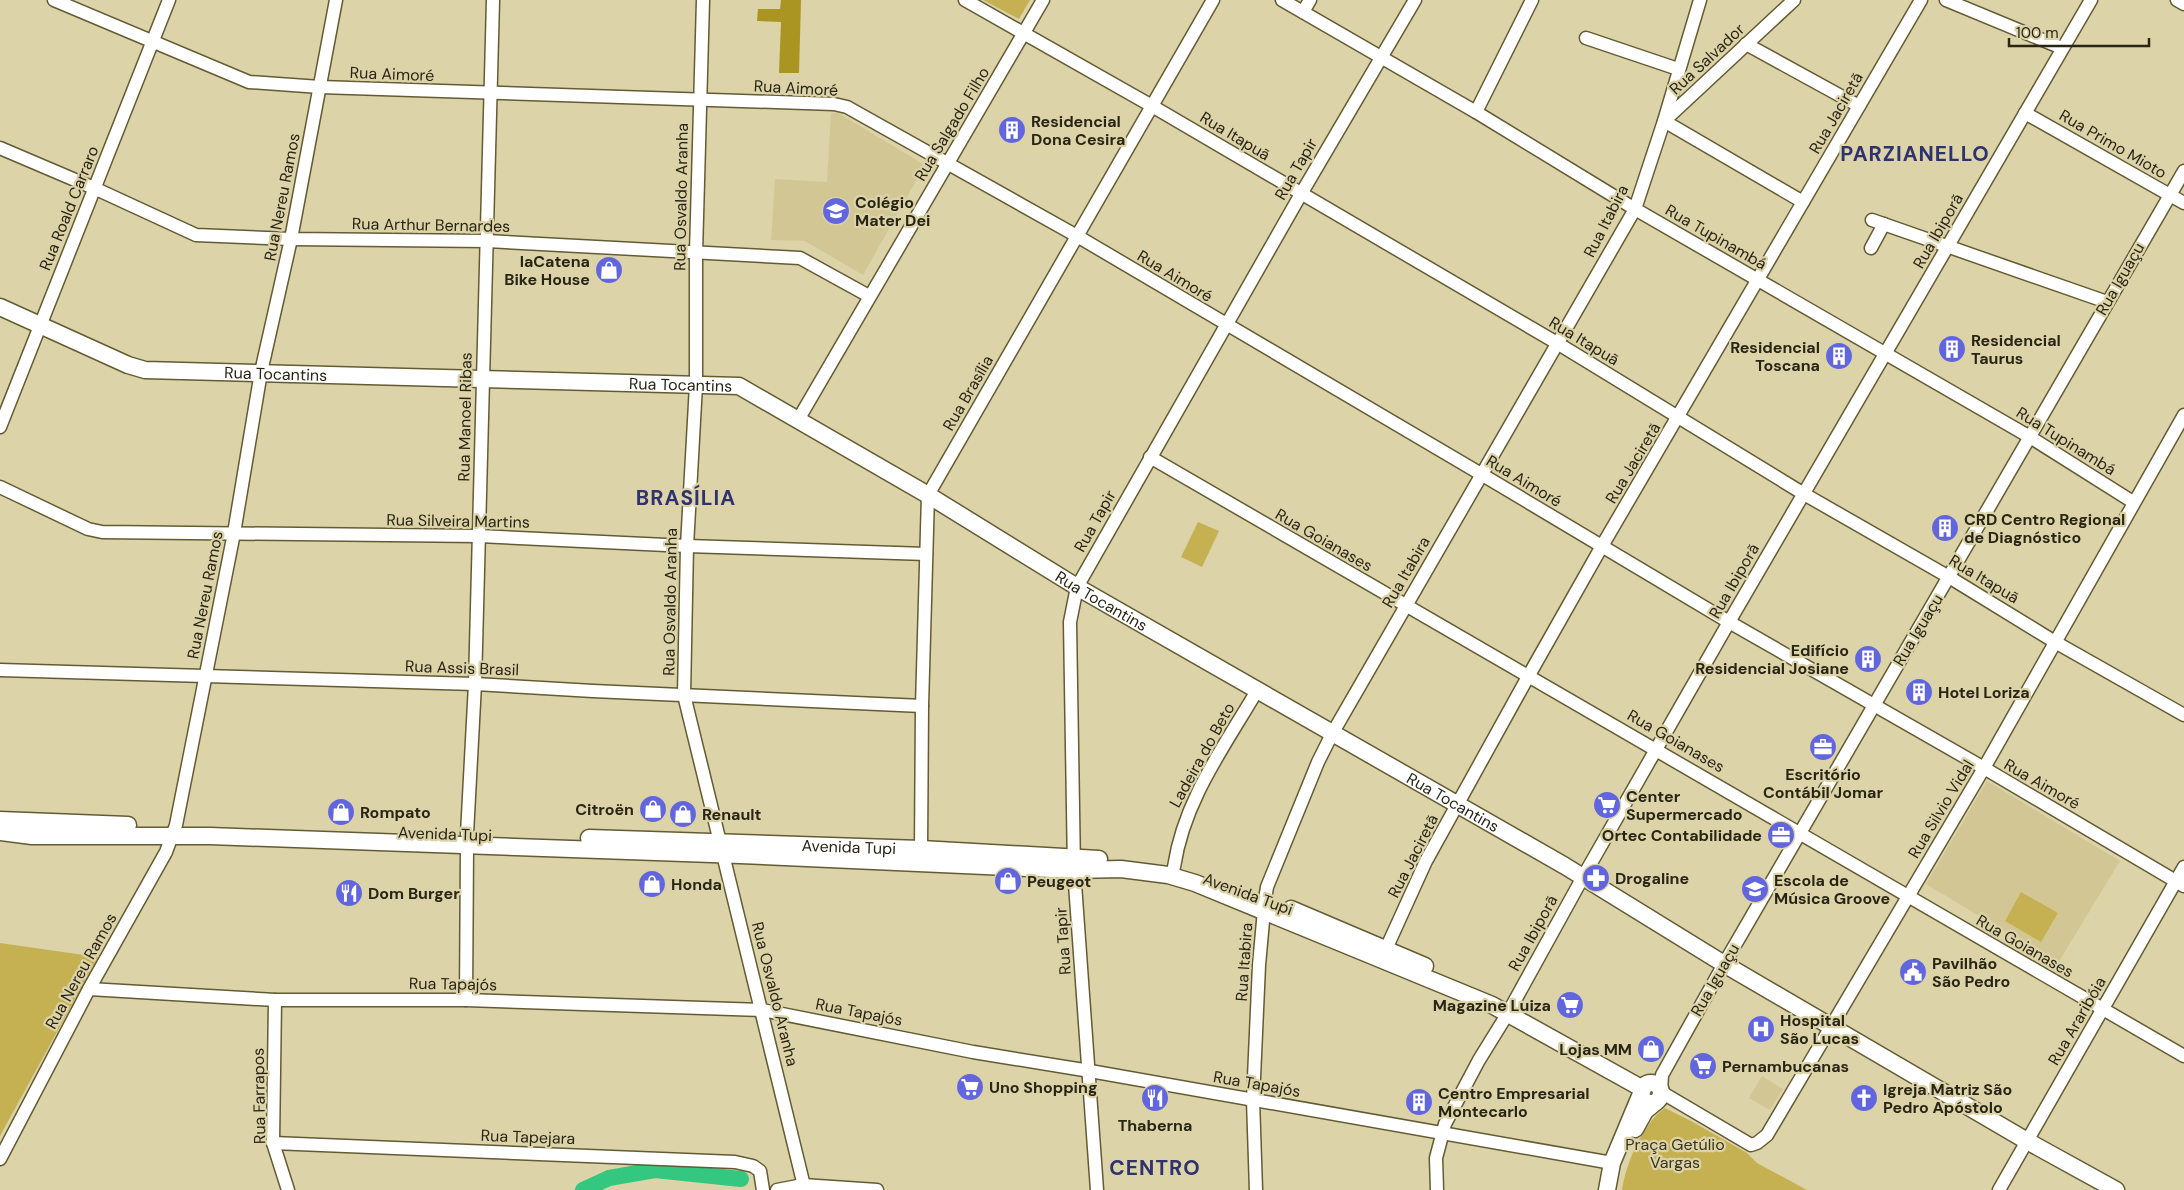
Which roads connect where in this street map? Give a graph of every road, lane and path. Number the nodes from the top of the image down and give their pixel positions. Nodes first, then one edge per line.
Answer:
1 (54, 0) edge
2 (168, 0) edge
3 (336, 0) edge
4 (493, 0) edge
5 (703, 0) edge
6 (965, 0) edge
7 (1043, 0) edge
8 (1213, 0) edge
9 (1282, 0) edge
10 (1310, 0) edge
11 (1415, 0) edge
12 (1532, 0) edge
13 (1700, 0) edge
14 (1794, 0) edge
15 (1920, 0) edge
16 (1946, 0) edge
17 (2091, 0) edge
18 (2177, 0) edge
19 (2184, 4) edge
20 (1303, 12) junction
21 (1025, 32) junction
22 (1586, 38) dead end
23 (152, 42) junction
24 (1746, 44) junction
25 (2062, 48) junction
26 (1380, 58) junction
27 (1678, 69) junction
28 (320, 87) junction
29 (490, 94) junction
30 (700, 101) junction
31 (1152, 106) junction
32 (1859, 106) junction
33 (1476, 112) junction
34 (2025, 113) junction
35 (1664, 121) junction
36 (0, 148) edge
37 (948, 162) junction
38 (2184, 171) edge
39 (94, 188) junction
40 (1301, 194) junction
41 (2170, 195) junction
42 (1803, 202) junction
43 (2184, 204) edge
44 (1634, 209) junction
45 (1872, 220) dead end
46 (1884, 224) junction
47 (1077, 236) junction
48 (291, 239) junction
49 (487, 241) junction
50 (1948, 247) junction
51 (1871, 248) dead end
52 (696, 253) junction
53 (1758, 280) junction
54 (869, 296) junction
55 (2106, 302) junction
56 (0, 307) edge
57 (40, 325) junction
58 (1226, 325) junction
59 (1557, 343) junction
60 (1886, 353) junction
61 (261, 372) junction
62 (482, 379) junction
63 (696, 385) junction
64 (2184, 415) edge
65 (1678, 418) junction
66 (798, 420) junction
67 (0, 428) edge
68 (2030, 437) junction
69 (1150, 457) junction
70 (1481, 474) junction
71 (0, 487) edge
72 (1804, 494) junction
73 (928, 495) junction
74 (2133, 502) junction
75 (234, 533) junction
76 (479, 536) junction
77 (687, 546) junction
78 (1602, 546) junction
79 (926, 554) junction
80 (1949, 577) junction
81 (1076, 587) junction
82 (1405, 606) junction
83 (1728, 622) junction
84 (2055, 642) junction
85 (0, 670) edge
86 (1529, 675) junction
87 (205, 676) junction
88 (475, 684) junction
89 (1258, 689) junction
90 (684, 695) junction
91 (1873, 705) junction
92 (922, 706) junction
93 (2184, 714) edge
94 (1332, 734) junction
95 (1657, 749) junction
96 (1984, 768) junction
97 (1458, 805) junction
98 (0, 820) edge
99 (174, 831) junction
100 (0, 832) edge
101 (1800, 832) junction
102 (467, 840) junction
103 (721, 849) junction
104 (921, 849) junction
105 (1075, 864) junction
106 (1174, 867) junction
107 (2184, 868) edge
108 (1583, 877) junction
109 (2180, 883) edge
110 (1908, 897) junction
111 (1264, 905) junction
112 (1386, 949) junction
113 (1724, 964) junction
114 (89, 989) junction
115 (275, 1000) junction
116 (466, 1000) junction
117 (1511, 1008) junction
118 (762, 1010) junction
119 (2102, 1010) junction
120 (1832, 1026) junction
121 (2184, 1056) edge
122 (1090, 1071) junction
123 (1652, 1092) junction
124 (1253, 1100) junction
125 (1443, 1132) junction
126 (2027, 1141) junction
127 (273, 1143) junction
128 (0, 1159) edge
129 (1612, 1163) junction
130 (804, 1187) edge
131 (288, 1190) edge
132 (764, 1190) edge
133 (777, 1190) edge
134 (877, 1190) edge
135 (1097, 1190) edge
136 (1256, 1190) edge
137 (1437, 1190) edge
138 (1607, 1190) edge
139 (1616, 1190) edge
140 (1999, 1190) edge
141 (2116, 1190) edge

1 - 23 street, Rua Aimoré
2 - 23 street, Rua Roald Carraro
3 - 28 street, Rua Nereu Ramos
4 - 29 street, Rua Manoel Ribas
5 - 30 street, Rua Osvaldo Aranha
6 - 21 street, Rua Itapuã
7 - 21 street, Rua Salgado Filho
8 - 31 street, Rua Brasília
9 - 20 street, Rua Tupinambá
10 - 20 street
11 - 26 street, Rua Tapir
12 - 33 street
13 - 27 street, Rua Itabira
14 - 24 street, Rua Salvador
15 - 32 street, Rua Jaciretã
16 - 25 street
17 - 25 street, Rua Ibiporã
18 - 19 street
20 - 26 street, Rua Tupinambá
21 - 31 street, Rua Itapuã
21 - 37 street, Rua Salgado Filho
22 - 27 street
23 - 28 street, Rua Aimoré
23 - 39 street, Rua Roald Carraro
24 - 32 street
24 - 35 street, Rua Salvador
25 - 34 street, Rua Ibiporã
26 - 33 street, Rua Tupinambá
26 - 40 street, Rua Tapir
27 - 35 street, Rua Itabira
28 - 29 street, Rua Aimoré
28 - 48 street, Rua Nereu Ramos
29 - 30 street, Rua Aimoré
29 - 49 street, Rua Manoel Ribas
30 - 37 street, Rua Aimoré
30 - 52 street, Rua Osvaldo Aranha
31 - 40 street, Rua Itapuã
31 - 47 street, Rua Brasília
32 - 42 street, Rua Jaciretã
33 - 44 street, Rua Tupinambá
34 - 41 street, Rua Primo Mioto
34 - 50 street, Rua Ibiporã
35 - 42 street
35 - 44 street, Rua Itabira
36 - 39 street, Rua Arthur Bernardes
37 - 47 street, Rua Aimoré
37 - 54 street, Rua Salgado Filho
38 - 41 street, Rua Iguaçu
39 - 48 street, Rua Arthur Bernardes
39 - 57 street, Rua Roald Carraro
40 - 58 street, Rua Tapir
40 - 59 street, Rua Itapuã
41 - 43 street, Rua Primo Mioto
41 - 55 street, Rua Iguaçu
42 - 53 street, Rua Jaciretã
44 - 53 street, Rua Tupinambá
44 - 59 street, Rua Itabira
45 - 46 street
46 - 50 street
46 - 51 street
47 - 58 street, Rua Aimoré
47 - 73 street, Rua Brasília
48 - 49 street, Rua Arthur Bernardes
48 - 61 street, Rua Nereu Ramos
49 - 52 street, Rua Arthur Bernardes
49 - 62 street, Rua Manoel Ribas
50 - 55 street
50 - 60 street, Rua Ibiporã
52 - 54 street, Rua Arthur Bernardes
52 - 63 street, Rua Osvaldo Aranha
53 - 60 street, Rua Tupinambá
53 - 65 street, Rua Jaciretã
54 - 66 street, Rua Salgado Filho
55 - 68 street, Rua Iguaçu
56 - 57 main road, Rua Tocantins
57 - 61 main road, Rua Tocantins
57 - 67 street, Rua Roald Carraro
58 - 69 street, Rua Tapir
58 - 70 street, Rua Aimoré
59 - 65 street, Rua Itapuã
59 - 70 street, Rua Itabira
60 - 68 street, Rua Tupinambá
60 - 72 street, Rua Ibiporã
61 - 62 main road, Rua Tocantins
61 - 75 street, Rua Nereu Ramos
62 - 63 main road, Rua Tocantins
62 - 76 street, Rua Manoel Ribas
63 - 66 main road, Rua Tocantins
63 - 77 street, Rua Osvaldo Aranha
64 - 74 street, Rua Silvio Vidal
65 - 72 street, Rua Itapuã
65 - 78 street, Rua Jaciretã
66 - 73 main road, Rua Tocantins
68 - 74 street, Rua Tupinambá
68 - 80 street, Rua Iguaçu
69 - 81 street, Rua Tapir
69 - 82 street, Rua Goianases
70 - 78 street, Rua Aimoré
70 - 82 street, Rua Itabira
71 - 75 street, Rua Silveira Martins
72 - 80 street, Rua Itapuã
72 - 83 street, Rua Ibiporã
73 - 79 street, Rua Brasília
73 - 81 main road, Rua Tocantins
74 - 84 street, Rua Silvio Vidal
75 - 76 street, Rua Silveira Martins
75 - 87 street, Rua Nereu Ramos
76 - 77 street, Rua Silveira Martins
76 - 88 street, Rua Manoel Ribas
77 - 79 street, Rua Silveira Martins
77 - 90 street, Rua Osvaldo Aranha
78 - 83 street, Rua Aimoré
78 - 86 street, Rua Jaciretã
79 - 92 street, Rua Brasília
80 - 84 street, Rua Itapuã
80 - 91 street, Rua Iguaçu
81 - 89 main road, Rua Tocantins
81 - 105 street, Rua Tapir
82 - 86 street, Rua Goianases
82 - 94 street, Rua Itabira
83 - 91 street, Rua Aimoré
83 - 95 street, Rua Ibiporã
84 - 93 street, Rua Itapuã
84 - 96 street, Rua Silvio Vidal
85 - 87 street, Rua Assis Brasil
86 - 95 street, Rua Goianases
86 - 97 street, Rua Jaciretã
87 - 88 street, Rua Assis Brasil
87 - 99 street, Rua Nereu Ramos
88 - 90 street, Rua Assis Brasil
88 - 102 street, Rua Manoel Ribas
89 - 94 main road, Rua Tocantins
89 - 106 street, Ladeira do Beto
90 - 92 street, Rua Assis Brasil
90 - 103 street, Rua Osvaldo Aranha
91 - 96 street, Rua Aimoré
91 - 101 street, Rua Iguaçu
92 - 104 street, Rua Brasília
94 - 97 main road, Rua Tocantins
94 - 111 street, Rua Itabira
95 - 101 street, Rua Goianases
95 - 108 street, Rua Ibiporã
96 - 109 street, Rua Aimoré
96 - 110 street, Rua Silvio Vidal
97 - 108 main road, Rua Tocantins
97 - 112 street, Rua Jaciretã
98 - 99 main road, Avenida Tupi
99 - 100 main road, Avenida Tupi
99 - 102 main road, Avenida Tupi
99 - 114 street, Rua Nereu Ramos
101 - 110 street, Rua Goianases
101 - 113 street, Rua Iguaçu
102 - 103 main road, Avenida Tupi
102 - 116 street, Rua Manoel Ribas
103 - 104 main road, Avenida Tupi
103 - 105 main road, Avenida Tupi
103 - 118 street, Rua Osvaldo Aranha
104 - 105 main road, Avenida Tupi
105 - 106 main road, Avenida Tupi
105 - 111 main road, Avenida Tupi
105 - 122 street, Rua Tapir
106 - 111 main road, Avenida Tupi
107 - 109 street, Rua Araribóia
108 - 113 main road, Rua Tocantins
108 - 117 street, Rua Ibiporã
109 - 119 street, Rua Araribóia
110 - 119 street, Rua Goianases
110 - 120 street, Rua Silvio Vidal
111 - 112 main road, Avenida Tupi
111 - 117 main road, Avenida Tupi
111 - 124 street, Rua Itabira
112 - 117 main road, Avenida Tupi
113 - 120 main road, Rua Tocantins
113 - 123 street, Rua Iguaçu
114 - 115 street, Rua Tapajós
114 - 128 street, Rua Nereu Ramos
115 - 116 street, Rua Tapajós
115 - 127 street, Rua Farrapos
116 - 118 street, Rua Tapajós
117 - 123 main road, Avenida Tupi
117 - 125 street, Rua Ibiporã
118 - 122 street, Rua Tapajós
118 - 130 street, Rua Osvaldo Aranha
119 - 121 street, Rua Goianases
119 - 126 street, Rua Araribóia
120 - 123 street, Rua Silvio Vidal
120 - 126 main road, Rua Tocantins
122 - 124 street, Rua Tapajós
122 - 135 street, Rua Tapir
123 - 129 main road, Rua Iguaçu
123 - 139 main road, Rua Iguaçu
124 - 125 street, Rua Tapajós
124 - 136 street, Rua Itabira
125 - 129 street, Rua Tapajós
125 - 137 street, Rua Ibiporã
126 - 140 street, Rua Araribóia
126 - 141 main road, Rua Tocantins
127 - 131 street, Rua Farrapos
127 - 132 street, Rua Tapejara
129 - 138 main road, Rua Iguaçu
130 - 133 street
130 - 134 street

